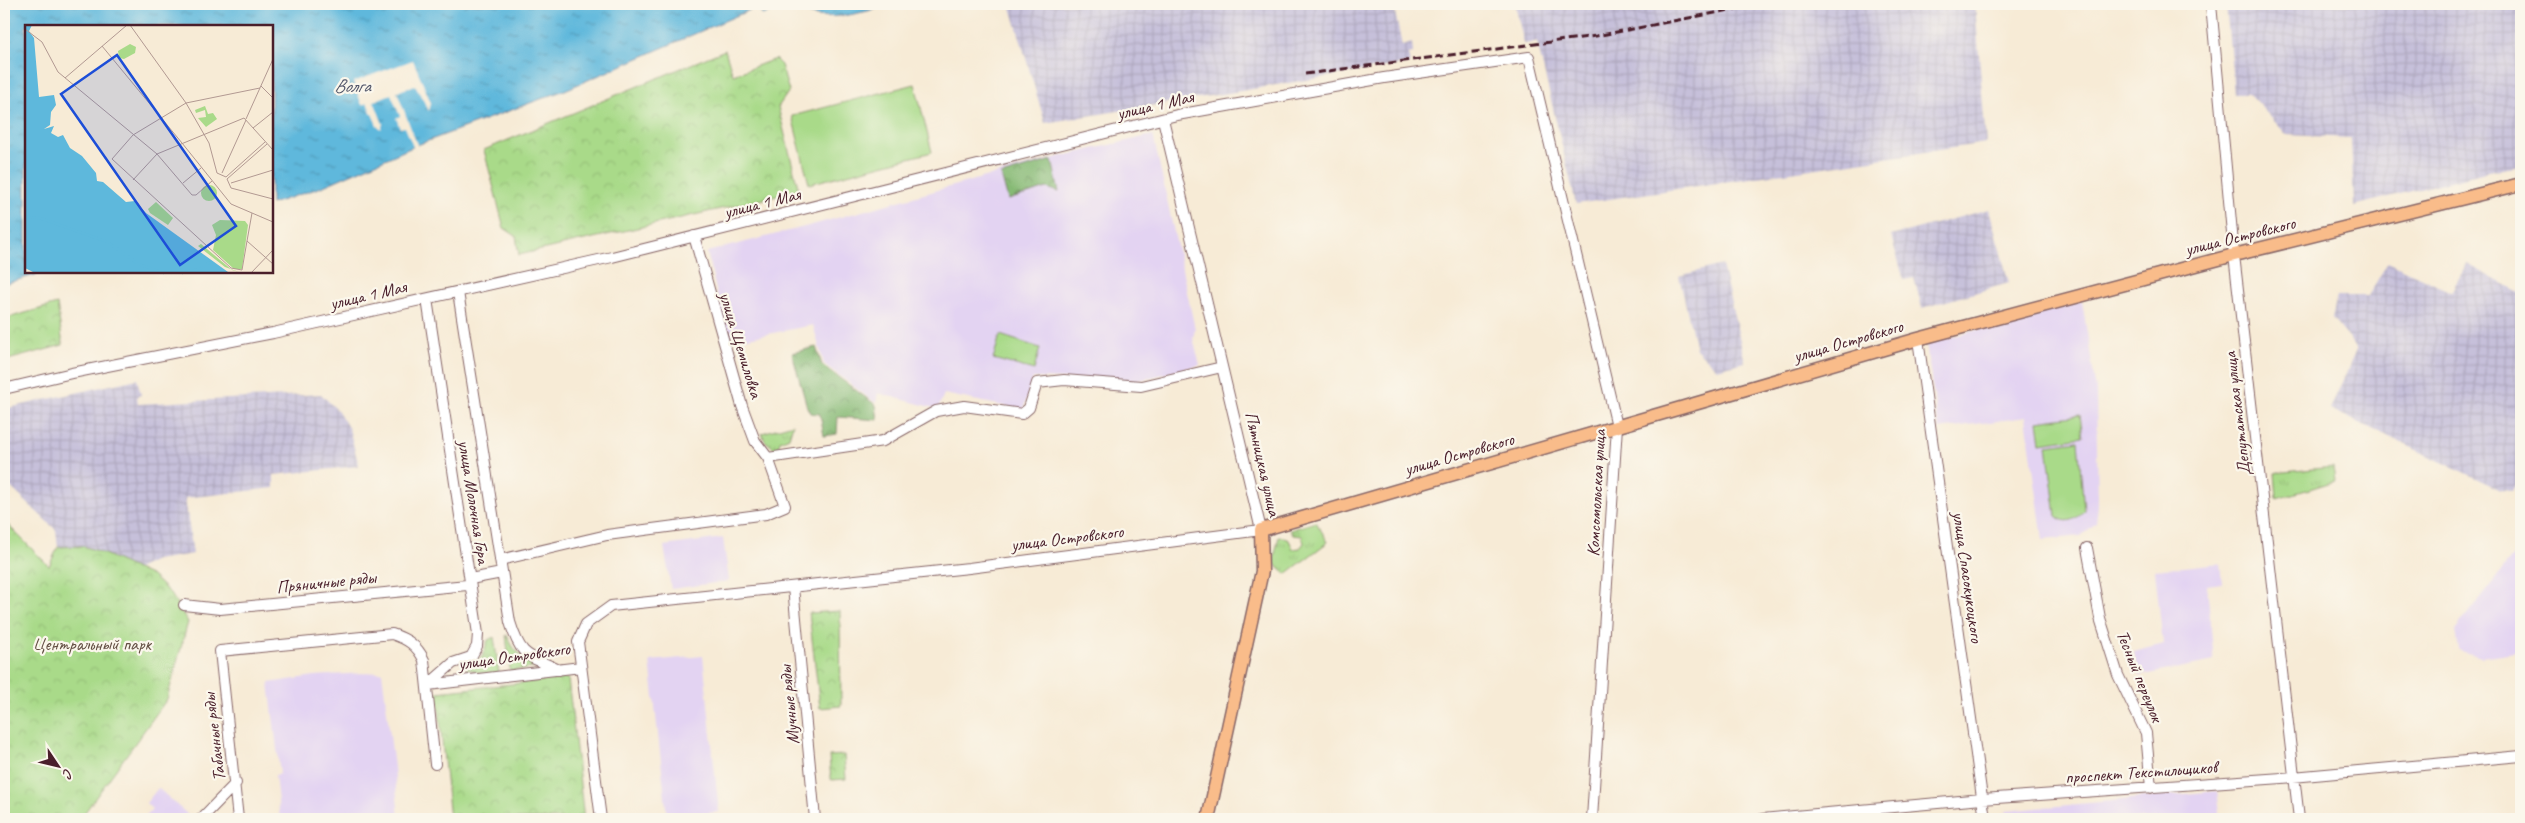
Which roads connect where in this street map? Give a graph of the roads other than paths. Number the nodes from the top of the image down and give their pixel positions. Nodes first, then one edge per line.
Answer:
1 (2212, 4) edge
2 (1528, 57) joint
3 (1164, 119) junction
4 (2521, 184) edge
5 (694, 236) junction
6 (2234, 255) junction
7 (458, 292) junction
8 (427, 299) junction
9 (1918, 339) junction
10 (1222, 367) junction
11 (4, 389) edge
12 (1617, 426) junction
13 (768, 458) junction
14 (1261, 530) junction
15 (2087, 548) dead end
16 (500, 560) junction
17 (502, 573) junction
18 (470, 584) junction
19 (793, 587) junction
20 (184, 605) dead end
21 (581, 667) junction
22 (559, 670) junction
23 (428, 684) junction
24 (2521, 756) edge
25 (435, 764) dead end
26 (2295, 777) junction
27 (236, 784) junction
28 (2151, 788) junction
29 (1982, 799) junction
30 (202, 819) edge
31 (238, 819) edge
32 (601, 819) edge
33 (815, 819) edge
34 (1208, 819) edge
35 (1592, 819) edge
36 (1762, 819) edge
37 (1985, 819) edge
38 (2299, 819) edge

1 - 6 street, Депутатская улица
2 - 3 street, улица 1 Мая
2 - 12 street, Комсомольская улица
3 - 5 street, улица 1 Мая
3 - 10 street, Пятницкая улица
4 - 6 main road, улица Островского
5 - 7 street, улица 1 Мая
5 - 13 street, улица Щемиловка
6 - 9 main road, улица Островского
6 - 26 street, Депутатская улица
7 - 8 street, улица 1 Мая
7 - 16 street, улица Молочная Гора
8 - 11 street, улица 1 Мая
8 - 18 street, улица Молочная Гора
9 - 12 main road, улица Островского
9 - 29 street, улица Спасокукоцкого
10 - 13 street
10 - 14 street, Пятницкая улица
12 - 14 main road, улица Островского
12 - 35 street, Комсомольская улица
13 - 16 street, улица Щемиловка
14 - 19 street, улица Островского
14 - 34 main road, Пятницкая улица
15 - 28 street, Тесный переулок
16 - 17 street, улица Молочная Гора
17 - 18 street, Пряничные ряды
17 - 22 street, улица Молочная Гора
18 - 20 street, Пряничные ряды
18 - 23 street, улица Молочная Гора
19 - 21 street, улица Островского
19 - 33 street, Мучные ряды
21 - 22 street, улица Островского
21 - 32 street
22 - 23 street, улица Островского
23 - 25 street
23 - 27 street, Табачные ряды
24 - 26 street, проспект Текстильщиков
26 - 28 street, проспект Текстильщиков
26 - 38 street, Депутатская улица
27 - 30 street
27 - 31 street, Табачные ряды
28 - 29 street, проспект Текстильщиков
29 - 36 street, проспект Текстильщиков
29 - 37 street, улица Спасокукоцкого

